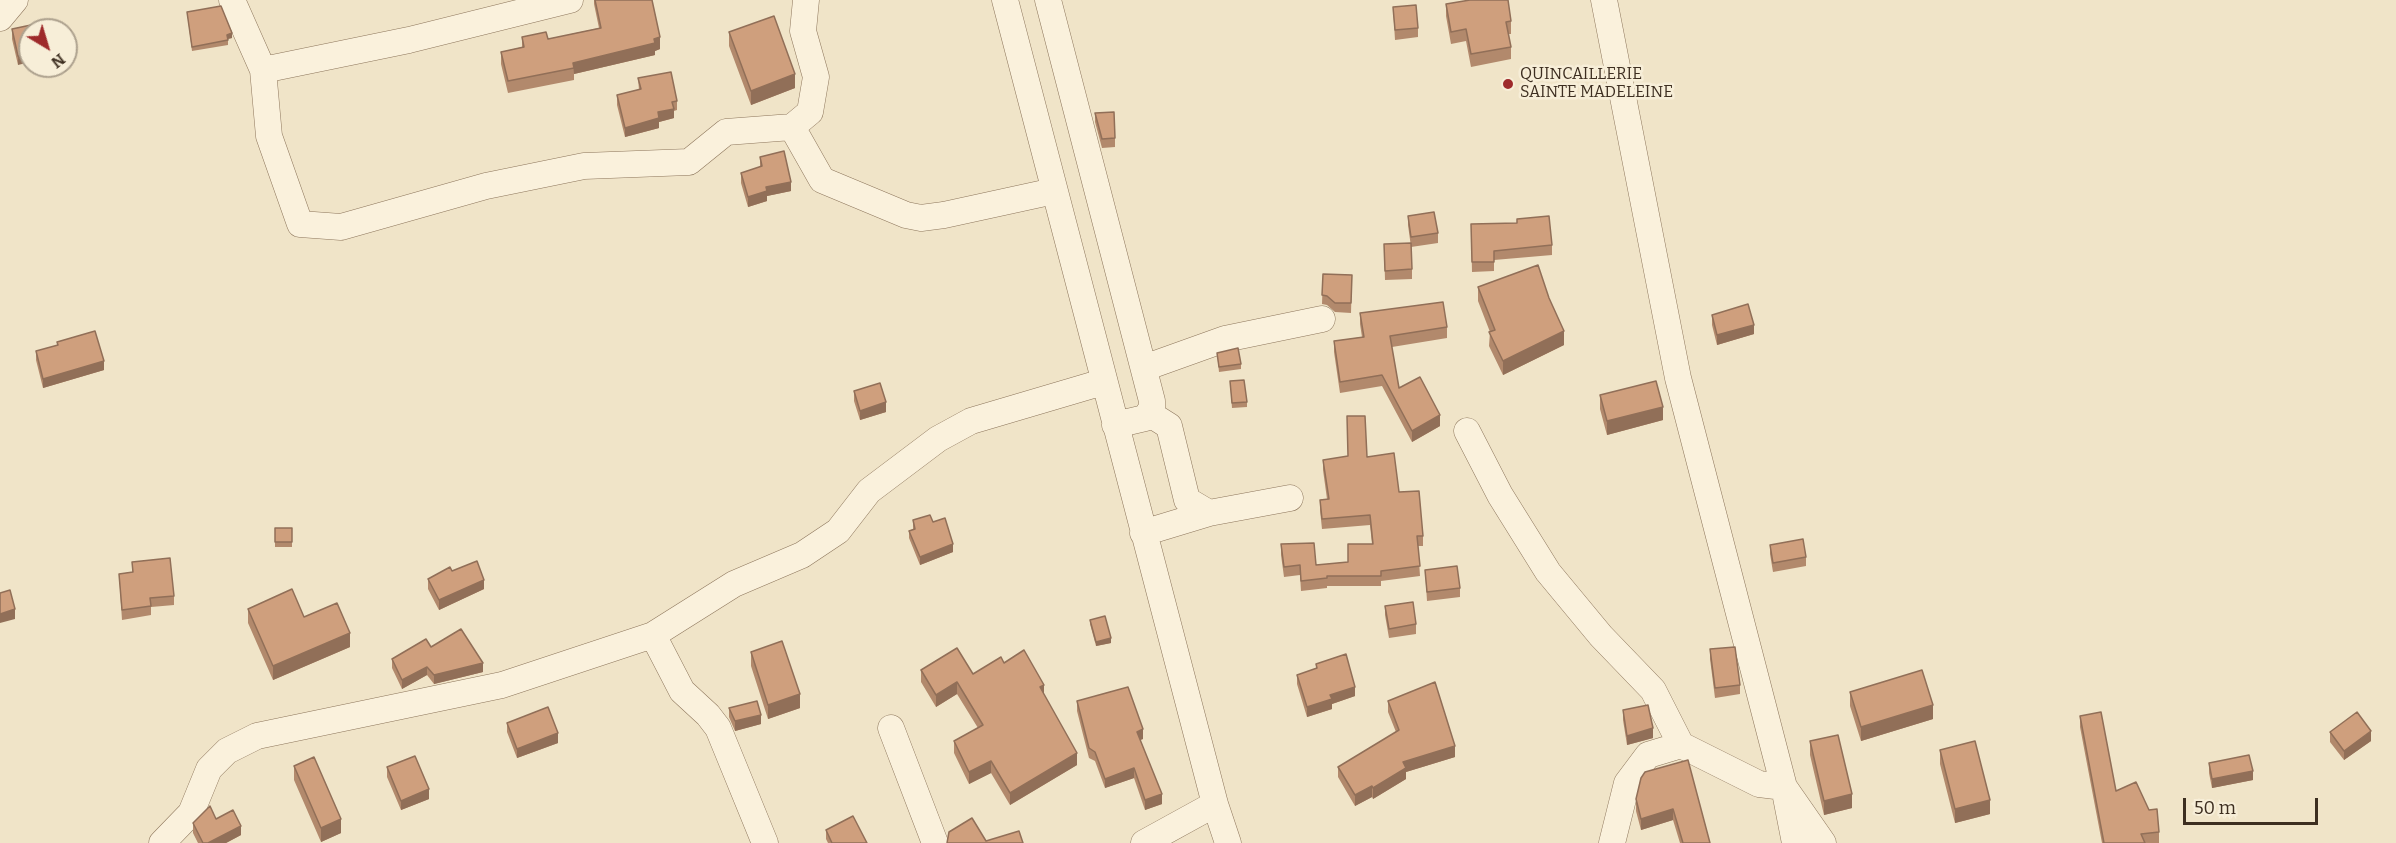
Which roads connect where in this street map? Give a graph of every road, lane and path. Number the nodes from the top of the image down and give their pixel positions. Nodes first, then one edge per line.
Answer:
1 (15, 0) edge
2 (232, 0) edge
3 (570, 0) edge
4 (806, 0) edge
5 (1005, 0) edge
6 (1048, 0) edge
7 (1604, 0) edge
8 (0, 18) edge
9 (263, 70) junction
10 (792, 127) junction
11 (1054, 191) junction
12 (1322, 319) dead end
13 (1144, 368) junction
14 (1103, 382) junction
15 (1150, 414) junction
16 (1115, 425) junction
17 (1467, 431) dead end
18 (1290, 498) dead end
19 (1209, 513) junction
20 (1143, 533) junction
21 (652, 635) junction
22 (891, 728) dead end
23 (1681, 745) junction
24 (1784, 788) junction
25 (1215, 804) junction
26 (162, 843) edge
27 (765, 843) edge
28 (935, 843) edge
29 (1144, 843) edge
30 (1228, 843) edge
31 (1612, 843) edge
32 (1795, 843) edge
33 (1823, 843) edge

1 - 8 street
2 - 9 street
3 - 9 street
4 - 10 street
5 - 11 street
6 - 13 street
7 - 24 street
9 - 10 street
10 - 11 street
11 - 14 street
12 - 13 street
13 - 15 street
14 - 16 street
14 - 21 street
15 - 16 street
15 - 19 street
16 - 20 street
17 - 23 street
18 - 19 street
19 - 20 street
20 - 25 street
21 - 26 street
21 - 27 street
22 - 28 street
23 - 24 street
23 - 31 street
24 - 32 street
24 - 33 street
25 - 29 street
25 - 30 street

